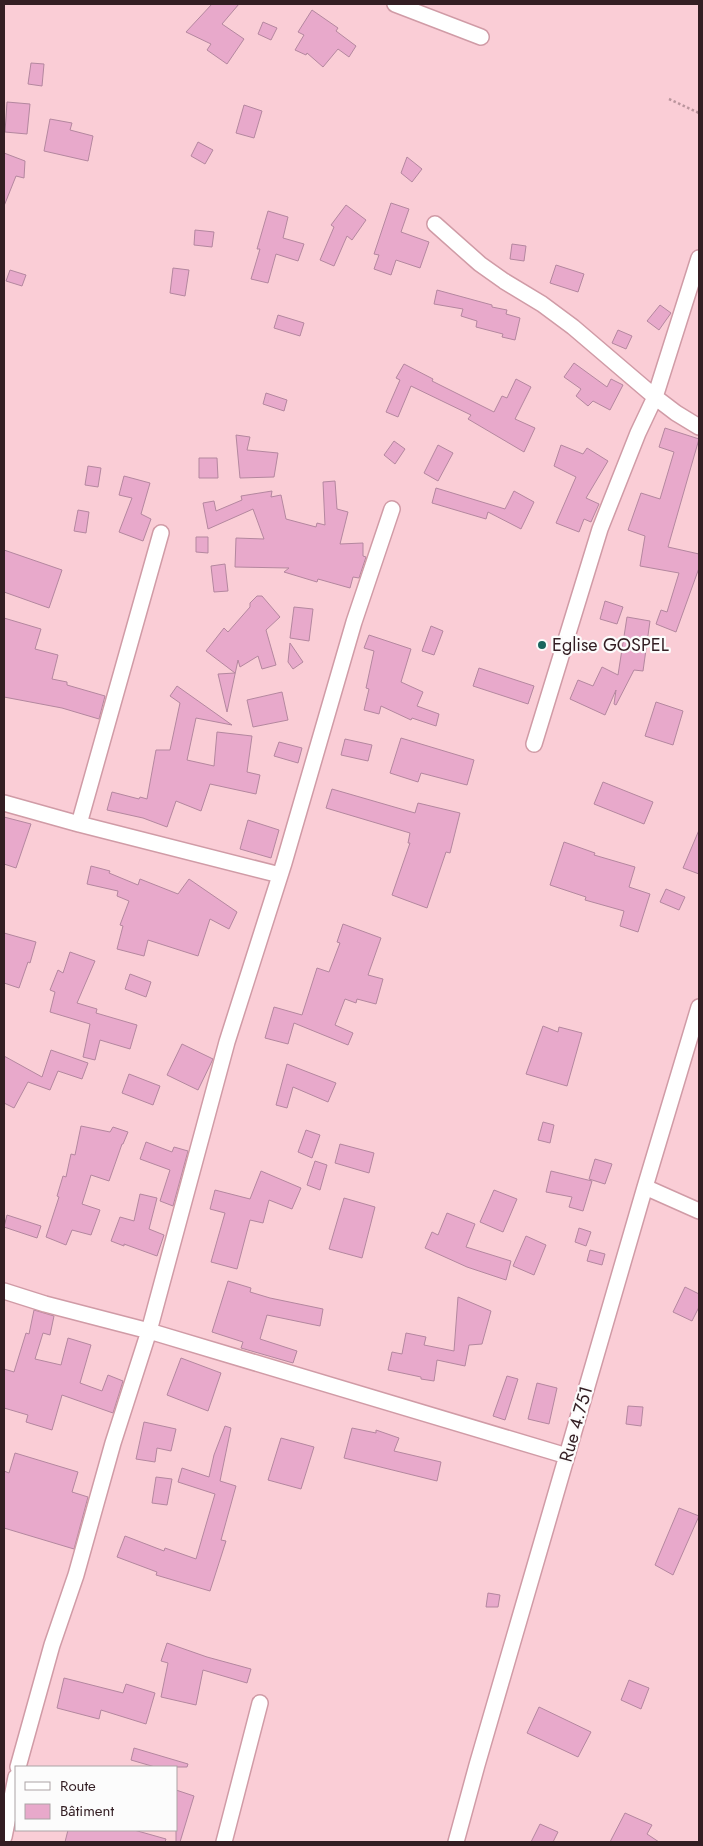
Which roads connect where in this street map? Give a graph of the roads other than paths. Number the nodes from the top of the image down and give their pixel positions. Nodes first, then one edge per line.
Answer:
1 (395, 4) edge
2 (481, 37) dead end
3 (435, 224) dead end
4 (699, 258) edge
5 (656, 397) junction
6 (699, 427) edge
7 (392, 509) dead end
8 (161, 533) dead end
9 (534, 744) dead end
10 (4, 803) edge
11 (79, 824) junction
12 (280, 875) junction
13 (699, 1007) edge
14 (645, 1187) junction
15 (699, 1211) edge
16 (4, 1291) edge
17 (150, 1331) junction
18 (567, 1456) junction
19 (260, 1703) dead end
20 (18, 1766) edge
21 (15, 1781) edge
22 (4, 1837) edge
23 (224, 1842) edge
24 (456, 1842) edge

1 - 2 street
3 - 5 street
4 - 5 street
5 - 6 street
5 - 9 street
7 - 12 street
8 - 11 street
10 - 11 street
11 - 12 street
12 - 17 street
13 - 14 street, Rue 4.751
14 - 15 street
14 - 18 street, Rue 4.751
16 - 17 street
17 - 18 street
17 - 20 street
18 - 24 street, Rue 4.751
19 - 23 street
21 - 22 street

